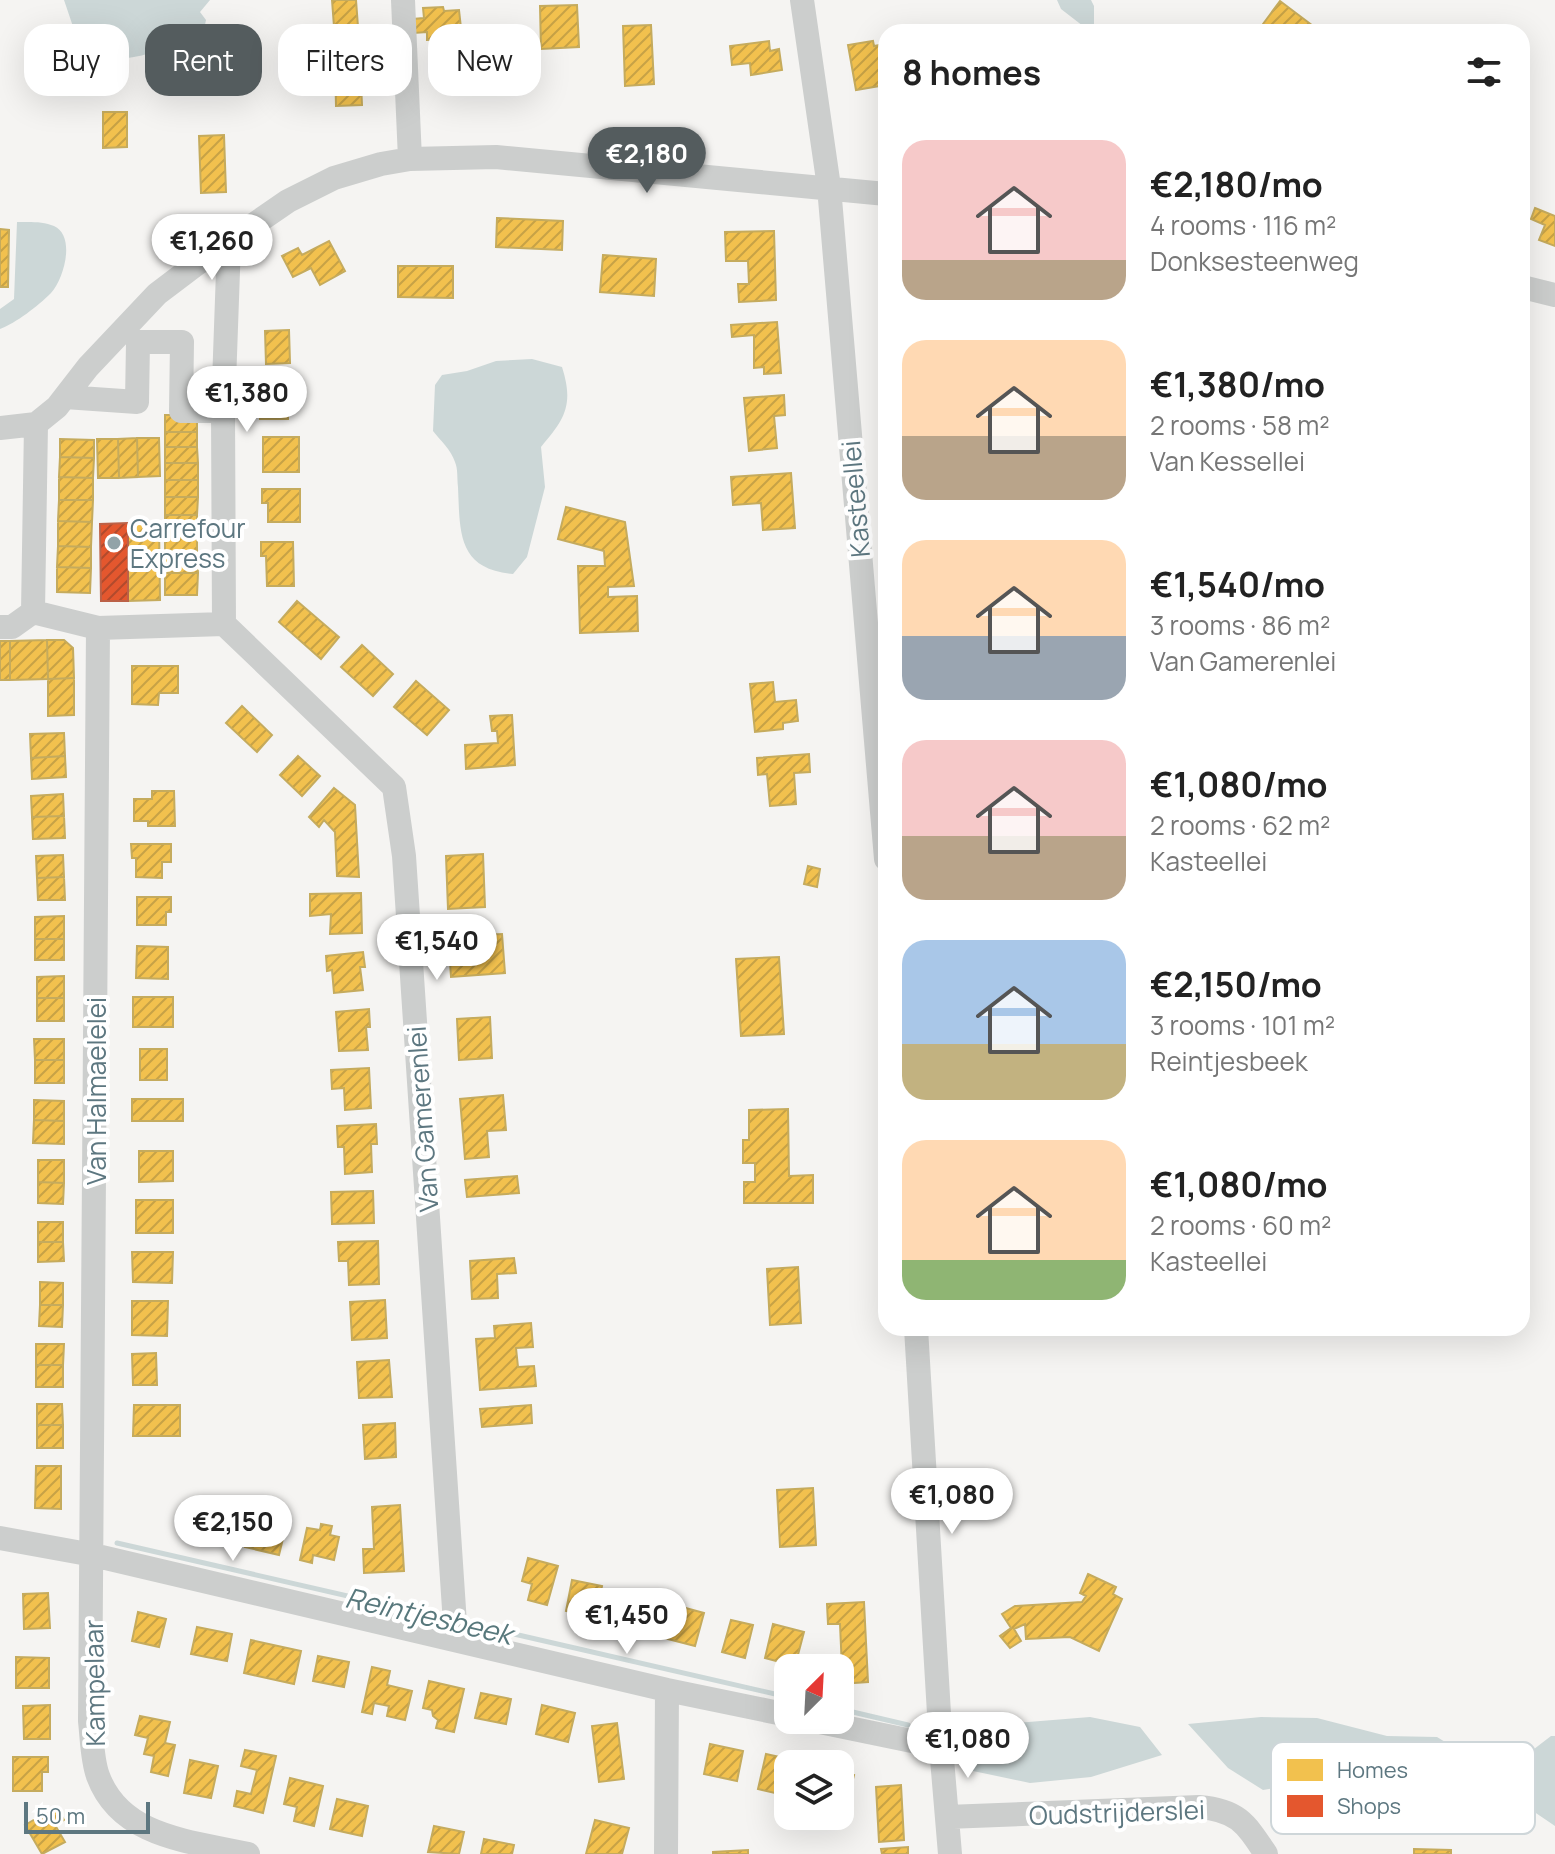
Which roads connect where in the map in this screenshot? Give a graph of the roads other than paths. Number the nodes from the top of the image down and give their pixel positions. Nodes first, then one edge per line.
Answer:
1 (403, 0) edge
2 (802, 0) edge
3 (410, 159) junction
4 (829, 187) junction
5 (878, 193) edge
6 (229, 243) junction
7 (1530, 289) edge
8 (1555, 295) edge
9 (65, 397) junction
10 (223, 411) junction
11 (36, 424) junction
12 (0, 428) edge
13 (33, 612) junction
14 (224, 624) junction
15 (0, 627) edge
16 (98, 628) junction
17 (878, 765) edge
18 (916, 1336) edge
19 (0, 1538) edge
20 (93, 1555) junction
21 (456, 1639) junction
22 (667, 1690) junction
23 (774, 1712) edge
24 (854, 1729) edge
25 (941, 1747) junction
26 (947, 1817) junction
27 (248, 1854) edge
28 (666, 1854) edge
29 (950, 1854) edge
30 (1266, 1854) edge

1 - 3 street
2 - 4 street, Kasteellei
3 - 4 street
3 - 6 street
4 - 5 street
4 - 17 street, Kasteellei
6 - 9 street
6 - 10 street
7 - 8 street
9 - 10 street
9 - 11 street
10 - 14 street
11 - 12 street
11 - 13 street
13 - 15 street
13 - 16 street
14 - 16 street
14 - 21 street, Van Gamerenlei
16 - 20 street, Van Halmaelelei
18 - 25 street
19 - 20 street
20 - 21 street
20 - 27 street, Kampelaar
21 - 22 street
22 - 23 street
22 - 28 street
24 - 25 street
25 - 26 street
26 - 29 street
26 - 30 street, Oudstrijderslei

